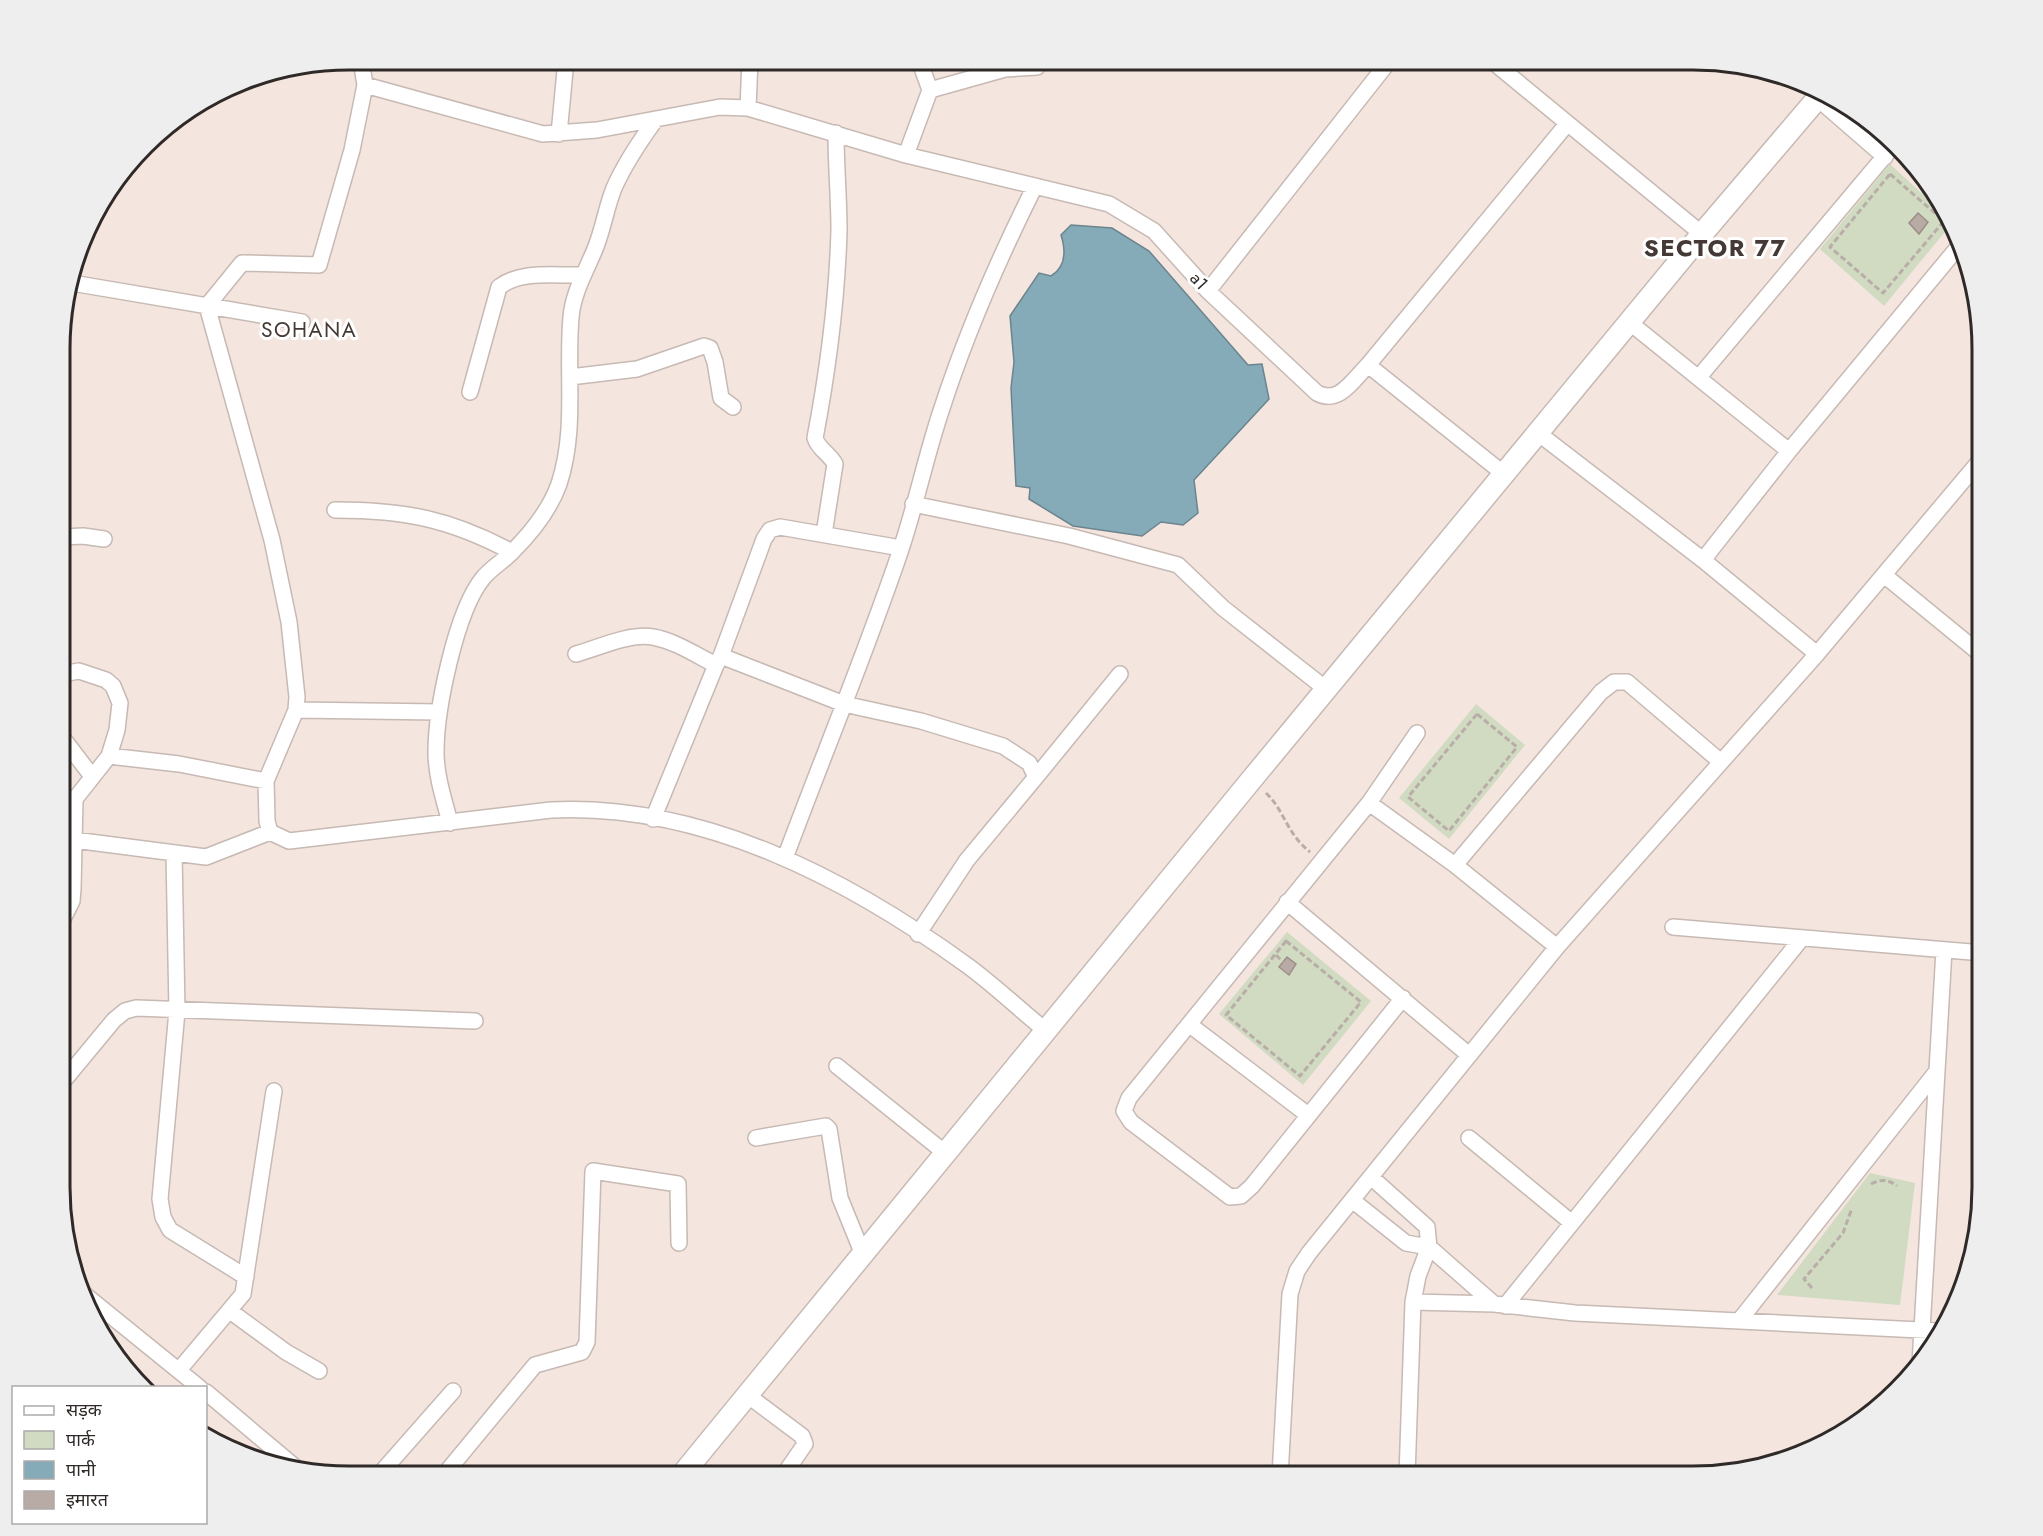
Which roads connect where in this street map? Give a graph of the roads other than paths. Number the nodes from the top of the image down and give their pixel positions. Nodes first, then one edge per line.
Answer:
1 (363, 70) edge
2 (565, 70) edge
3 (750, 70) edge
4 (923, 70) edge
5 (1001, 70) edge
6 (1382, 70) edge
7 (1504, 70) edge
8 (365, 85) junction
9 (930, 90) junction
10 (1817, 99) edge
11 (748, 108) junction
12 (1843, 114) edge
13 (656, 119) junction
14 (1567, 124) junction
15 (559, 134) junction
16 (836, 134) junction
17 (1889, 151) edge
18 (906, 155) junction
19 (1035, 186) junction
20 (1702, 234) junction
21 (1954, 251) edge
22 (582, 275) junction
23 (78, 284) edge
24 (1208, 291) junction
25 (207, 306) junction
26 (302, 322) dead end
27 (1629, 322) junction
28 (1368, 365) junction
29 (570, 377) junction
30 (1699, 377) junction
31 (470, 392) dead end
32 (733, 407) dead end
33 (1538, 433) junction
34 (1789, 451) junction
35 (1972, 470) edge
36 (1504, 474) junction
37 (913, 504) junction
38 (334, 510) dead end
39 (824, 534) junction
40 (70, 537) edge
41 (104, 539) dead end
42 (902, 549) junction
43 (512, 552) junction
44 (1703, 560) junction
45 (1884, 575) junction
46 (1972, 647) edge
47 (576, 654) dead end
48 (1817, 654) junction
49 (719, 661) junction
50 (70, 673) edge
51 (1120, 674) dead end
52 (1326, 690) junction
53 (844, 704) junction
54 (296, 710) junction
55 (439, 712) junction
56 (1417, 733) dead end
57 (70, 747) edge
58 (109, 756) junction
59 (1720, 762) junction
60 (92, 775) junction
61 (1036, 777) junction
62 (266, 781) junction
63 (70, 800) edge
64 (1369, 803) junction
65 (70, 815) edge
66 (653, 819) junction
67 (450, 823) junction
68 (270, 832) junction
69 (74, 840) junction
70 (174, 853) junction
71 (785, 858) junction
72 (1455, 865) junction
73 (1287, 902) junction
74 (70, 905) edge
75 (1673, 927) dead end
76 (918, 933) junction
77 (1802, 938) junction
78 (1557, 947) junction
79 (1944, 950) junction
80 (1972, 952) edge
81 (1403, 998) junction
82 (177, 1011) junction
83 (476, 1021) dead end
84 (1190, 1025) junction
85 (1045, 1030) junction
86 (1469, 1055) junction
87 (837, 1066) dead end
88 (1937, 1071) junction
89 (70, 1073) edge
90 (274, 1091) dead end
91 (1308, 1115) junction
92 (756, 1138) dead end
93 (1469, 1138) dead end
94 (944, 1152) junction
95 (1371, 1177) junction
96 (1352, 1200) junction
97 (1572, 1223) junction
98 (679, 1243) dead end
99 (1429, 1247) junction
100 (862, 1252) junction
101 (246, 1277) junction
102 (1413, 1302) junction
103 (97, 1304) edge
104 (1499, 1305) junction
105 (230, 1311) junction
106 (1739, 1321) junction
107 (1922, 1330) junction
108 (1932, 1331) edge
109 (1921, 1348) edge
110 (179, 1371) junction
111 (319, 1371) dead end
112 (198, 1386) edge
113 (453, 1391) dead end
114 (207, 1393) edge
115 (746, 1394) junction
116 (284, 1457) edge
117 (387, 1466) edge
118 (451, 1466) edge
119 (689, 1466) edge
120 (790, 1466) edge
121 (1281, 1466) edge
122 (1407, 1466) edge

1 - 8 street
2 - 15 street
3 - 11 street
4 - 9 street
5 - 9 street
6 - 24 street
7 - 14 street
8 - 15 street, a1
8 - 25 street
9 - 18 street
10 - 20 street
11 - 13 street, a1
11 - 16 street, a1
12 - 17 street
13 - 15 street, a1
13 - 22 street
14 - 20 street
14 - 28 street, a1
16 - 18 street, a1
16 - 39 street
17 - 30 street
18 - 19 street, a1
19 - 24 street, a1
19 - 37 street
20 - 27 street
21 - 34 street
22 - 29 street
22 - 31 street
23 - 25 street
24 - 28 street, a1
25 - 26 street
25 - 54 street
27 - 30 street
27 - 33 street
28 - 36 street
29 - 32 street
29 - 43 street
30 - 34 street
33 - 36 street
33 - 44 street
34 - 44 street
35 - 45 street
36 - 52 street
37 - 42 street
37 - 52 street
38 - 43 street
39 - 42 street
39 - 49 street
40 - 41 street
42 - 53 street
43 - 55 street
44 - 48 street
45 - 46 street
45 - 48 street
47 - 49 street
48 - 59 street
49 - 53 street
49 - 66 street
50 - 58 street
51 - 61 street
52 - 85 street
53 - 61 street
53 - 71 street
54 - 55 street
54 - 62 street
55 - 67 street
56 - 64 street
57 - 60 street
58 - 60 street
58 - 62 street
59 - 72 street
59 - 78 street
60 - 63 street
61 - 76 street
62 - 68 street
64 - 72 street
64 - 73 street
65 - 69 street
66 - 67 street
66 - 71 street
67 - 68 street
68 - 70 street
69 - 70 street
69 - 74 street
70 - 82 street
71 - 76 street
72 - 78 street
73 - 81 street
73 - 84 street
75 - 77 street
76 - 85 street
77 - 79 street
77 - 97 street
78 - 86 street
79 - 80 street
79 - 88 street
81 - 86 street
81 - 91 street
82 - 83 street
82 - 89 street
82 - 101 street
84 - 91 street
84 - 91 street
85 - 94 street
86 - 95 street
87 - 94 street
88 - 106 street
88 - 107 street
90 - 101 street
92 - 100 street
93 - 97 street
94 - 100 street
95 - 96 street
95 - 99 street
96 - 99 street
96 - 121 street
97 - 104 street
98 - 118 street
99 - 102 street
99 - 104 street
100 - 115 street
101 - 105 street
102 - 104 street
102 - 122 street
103 - 110 street
104 - 106 street
105 - 110 street
105 - 111 street
106 - 107 street
107 - 108 street
107 - 109 street
110 - 112 street
113 - 117 street
114 - 116 street
115 - 119 street
115 - 120 street

